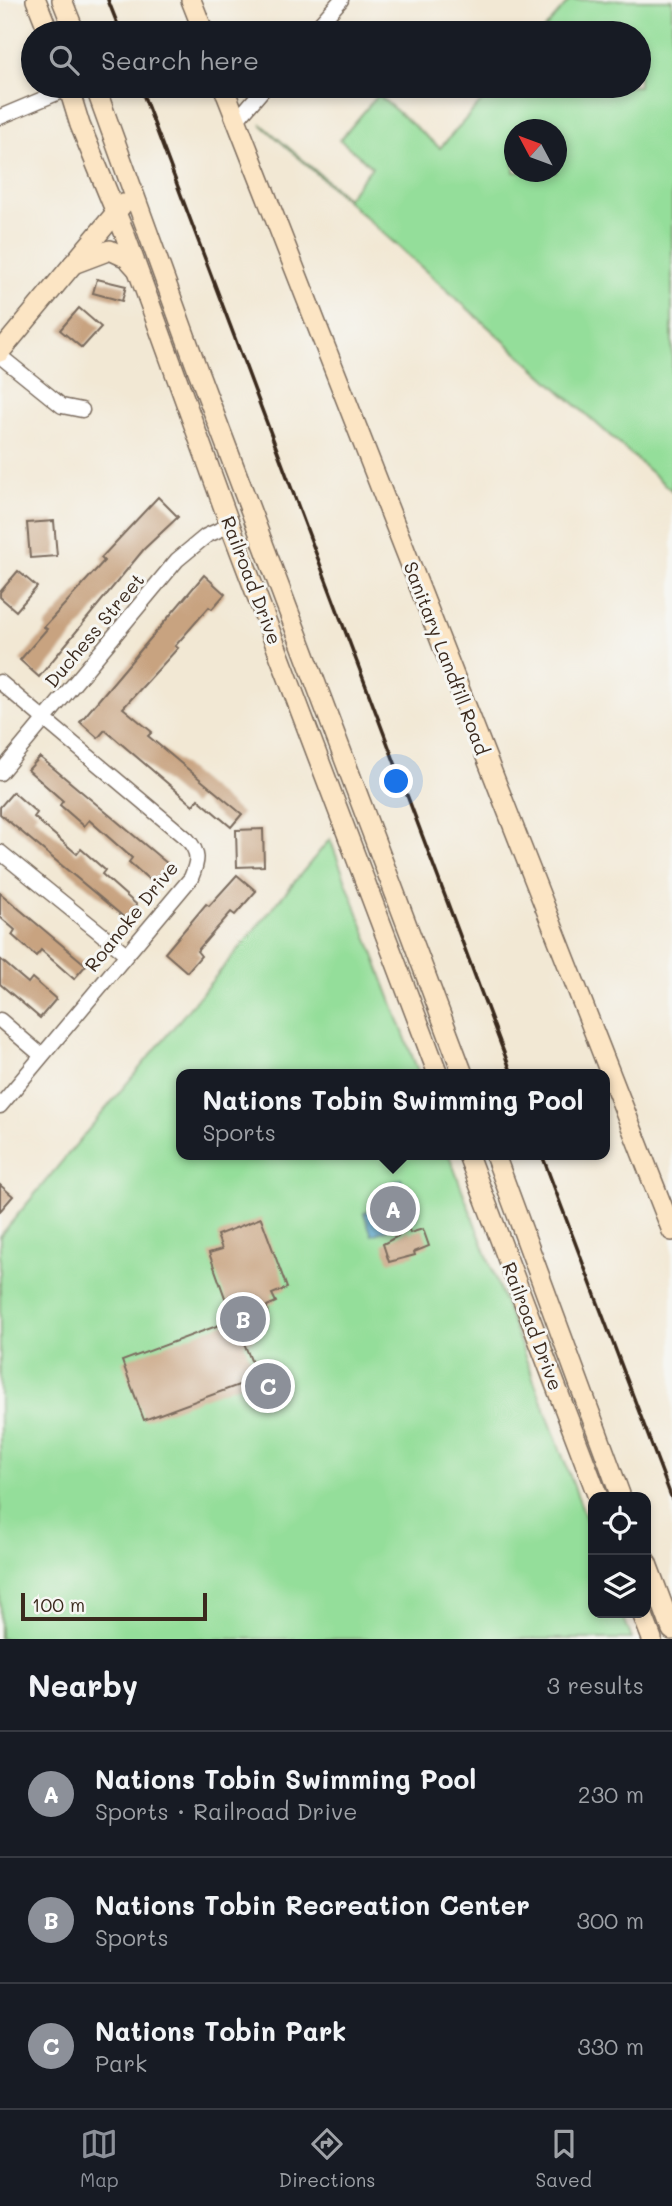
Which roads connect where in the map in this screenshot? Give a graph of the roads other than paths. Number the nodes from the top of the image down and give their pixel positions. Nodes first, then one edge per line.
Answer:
1 (36, 0) edge
2 (62, 0) edge
3 (191, 0) edge
4 (341, 0) edge
5 (44, 21) edge
6 (70, 21) edge
7 (199, 21) edge
8 (323, 21) edge
9 (44, 98) edge
10 (72, 98) edge
11 (99, 98) edge
12 (227, 98) edge
13 (256, 98) edge
14 (0, 117) edge
15 (236, 121) junction
16 (133, 192) junction
17 (116, 212) junction
18 (72, 264) junction
19 (136, 268) junction
20 (0, 354) edge
21 (82, 410) dead end
22 (230, 525) junction
23 (0, 682) edge
24 (45, 720) junction
25 (0, 773) edge
26 (0, 852) edge
27 (125, 953) junction
28 (427, 984) junction
29 (407, 992) junction
30 (0, 1020) edge
31 (41, 1055) junction
32 (436, 1069) edge
33 (461, 1069) edge
34 (608, 1069) edge
35 (610, 1073) edge
36 (0, 1106) edge
37 (470, 1160) edge
38 (497, 1160) edge
39 (672, 1231) edge
40 (554, 1321) junction
41 (534, 1330) junction
42 (596, 1492) edge
43 (619, 1492) edge
44 (651, 1574) edge
45 (644, 1618) edge
46 (672, 1630) edge
47 (652, 1639) edge

1 - 5 main road
2 - 6 main road
3 - 7 main road
4 - 8 street
9 - 14 street
10 - 17 main road, Railroad Drive
11 - 16 main road, Railroad Drive
12 - 15 main road, Sanitary Landfill Road
13 - 15 street
15 - 34 main road, Sanitary Landfill Road
16 - 17 main road
16 - 28 main road, Railroad Drive
17 - 18 main road
17 - 19 main road, Railroad Drive
18 - 19 main road
18 - 20 main road
19 - 22 main road, Railroad Drive
20 - 21 street
22 - 24 street, Duchess Street
22 - 29 main road, Railroad Drive
23 - 24 street, Roanoke Drive
24 - 25 street, Duchess Street
24 - 27 street, Roanoke Drive
26 - 27 street
27 - 31 street, Roanoke Drive
28 - 29 main road
28 - 33 main road, Railroad Drive
29 - 32 main road, Railroad Drive
30 - 31 street
31 - 36 street, Roanoke Drive
35 - 39 main road, Sanitary Landfill Road
37 - 41 main road, Railroad Drive
38 - 40 main road, Railroad Drive
40 - 41 main road
40 - 43 main road, Railroad Drive
41 - 42 main road, Railroad Drive
44 - 46 main road
45 - 47 main road

